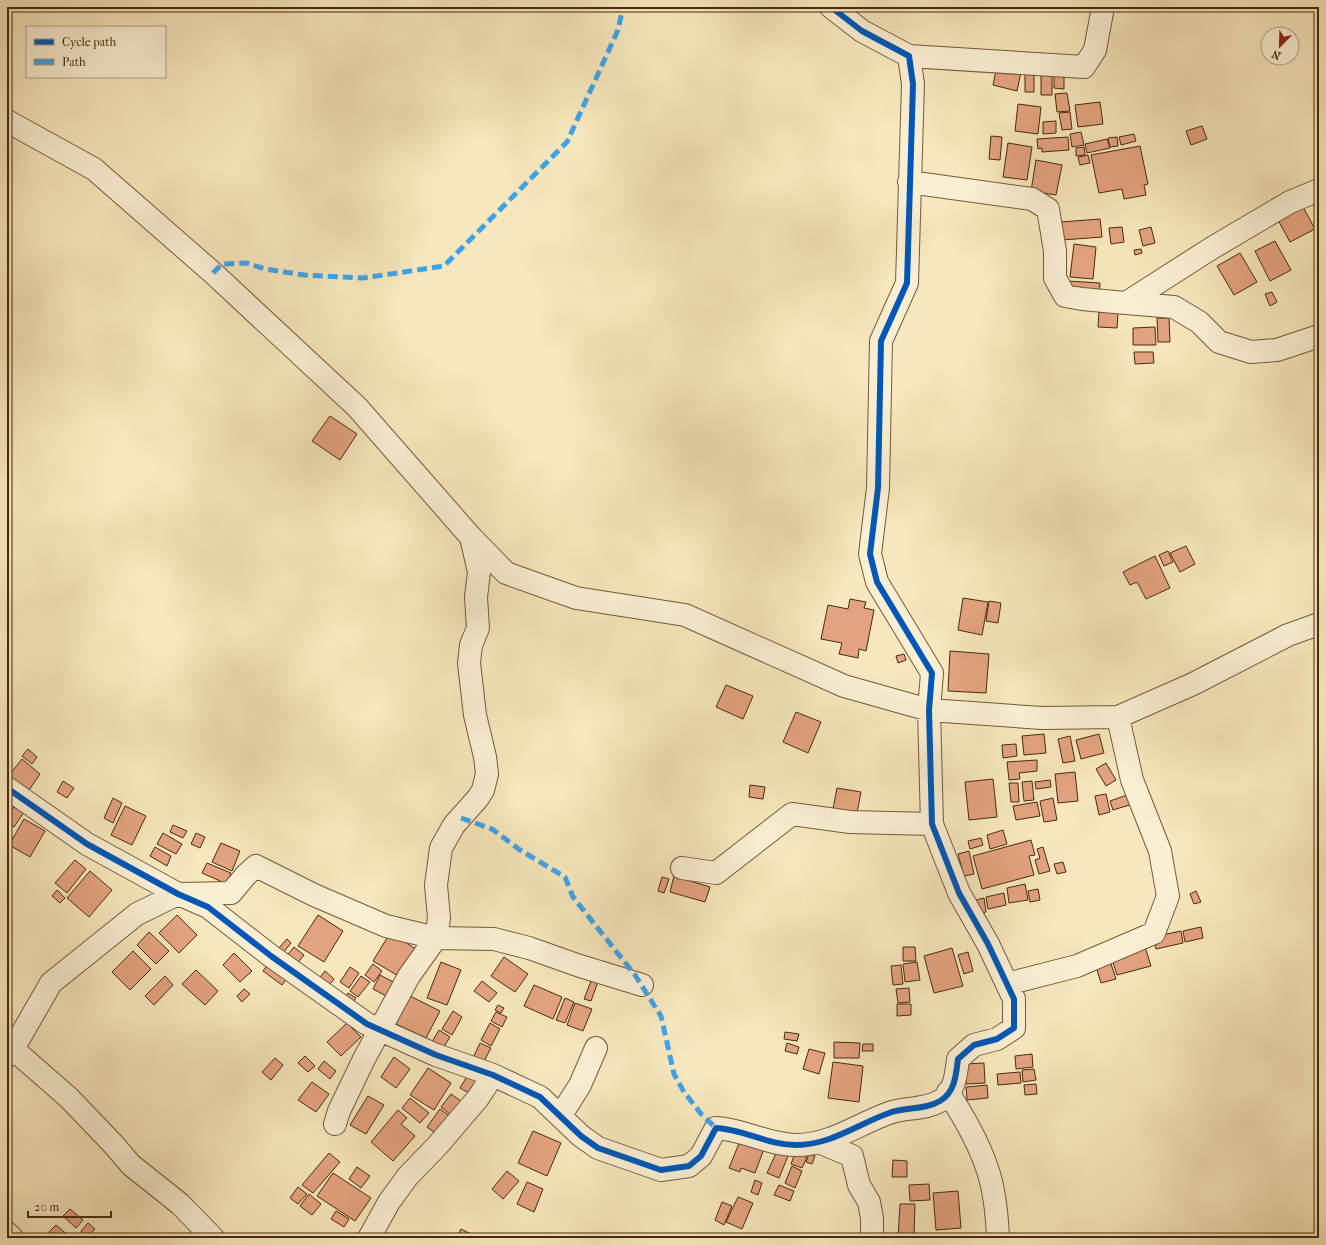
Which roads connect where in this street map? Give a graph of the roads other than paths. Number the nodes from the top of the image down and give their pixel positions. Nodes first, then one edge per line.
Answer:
1 (831, 7) edge
2 (1103, 7) edge
3 (910, 56) junction
4 (7, 121) edge
5 (909, 182) junction
6 (1319, 190) edge
7 (1126, 302) junction
8 (1319, 336) edge
9 (470, 536) junction
10 (1319, 624) edge
11 (929, 710) junction
12 (1118, 717) junction
13 (7, 788) edge
14 (932, 824) junction
15 (682, 868) dead end
16 (178, 894) junction
17 (436, 938) junction
18 (1007, 984) junction
19 (642, 985) dead end
20 (381, 1031) junction
21 (596, 1048) dead end
22 (10, 1053) edge
23 (493, 1075) junction
24 (948, 1092) junction
25 (560, 1115) junction
26 (335, 1124) dead end
27 (821, 1143) junction
28 (7, 1233) edge
29 (12, 1238) edge
30 (213, 1238) edge
31 (370, 1238) edge
32 (872, 1238) edge
33 (998, 1238) edge

1 - 3 street
2 - 3 street
3 - 5 street
4 - 9 street
5 - 7 street
5 - 11 street
6 - 7 street
7 - 8 street
9 - 11 street
9 - 17 street
10 - 12 street
11 - 12 street
11 - 14 street
12 - 18 street
13 - 16 street
14 - 15 street
14 - 18 street
16 - 17 street
16 - 20 street
16 - 22 street
17 - 19 street
17 - 20 street
18 - 24 street
20 - 23 street
20 - 26 street
21 - 25 street
22 - 30 street
23 - 25 street
23 - 31 street
24 - 27 street
24 - 33 street
25 - 27 street
27 - 32 street
28 - 29 street

